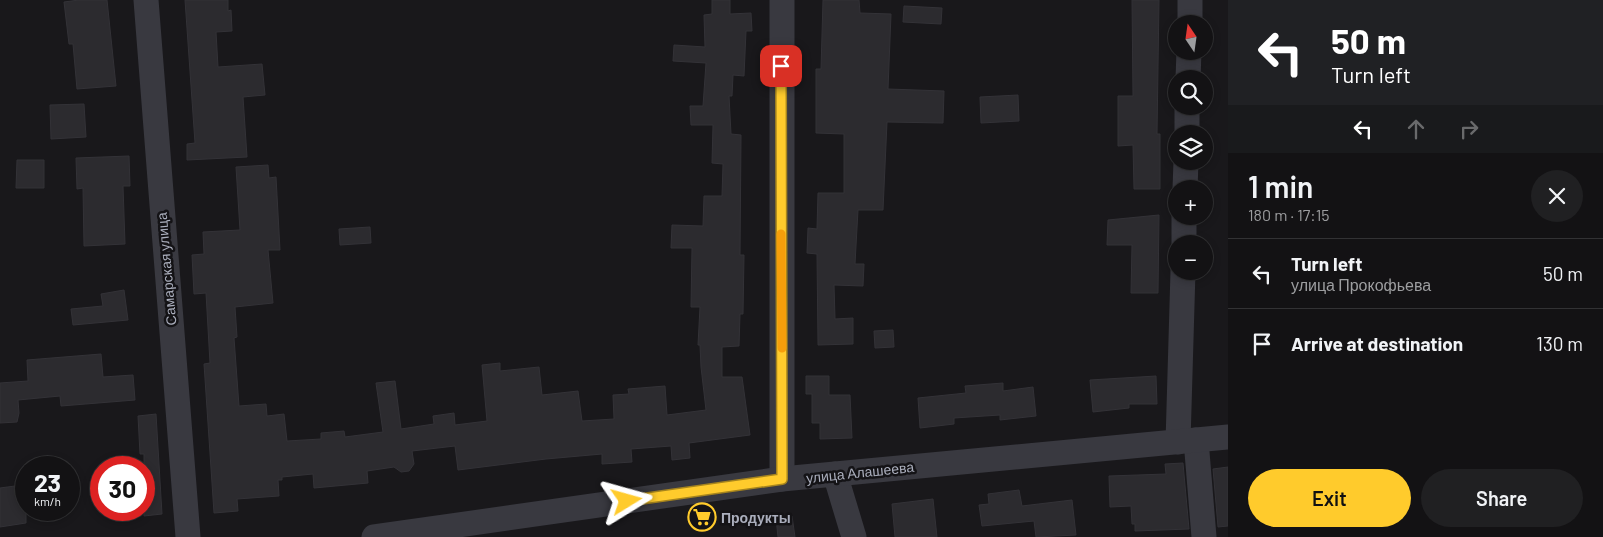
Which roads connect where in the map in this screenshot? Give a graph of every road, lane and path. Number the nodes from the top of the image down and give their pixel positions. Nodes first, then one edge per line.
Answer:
1 (146, 0) edge
2 (782, 0) edge
3 (1190, 0) edge
4 (1190, 15) edge
5 (1183, 280) edge
6 (1228, 436) edge
7 (1187, 441) junction
8 (835, 474) junction
9 (782, 479) junction
10 (188, 537) edge
11 (374, 537) edge
12 (854, 537) edge
13 (1204, 537) edge

1 - 10 street, Самарская улица
2 - 9 street
3 - 4 street
5 - 7 street
6 - 7 street, улица Алашеева
7 - 8 street, улица Алашеева
7 - 13 street
8 - 9 street, улица Алашеева
8 - 12 street
9 - 11 street, улица Алашеева

